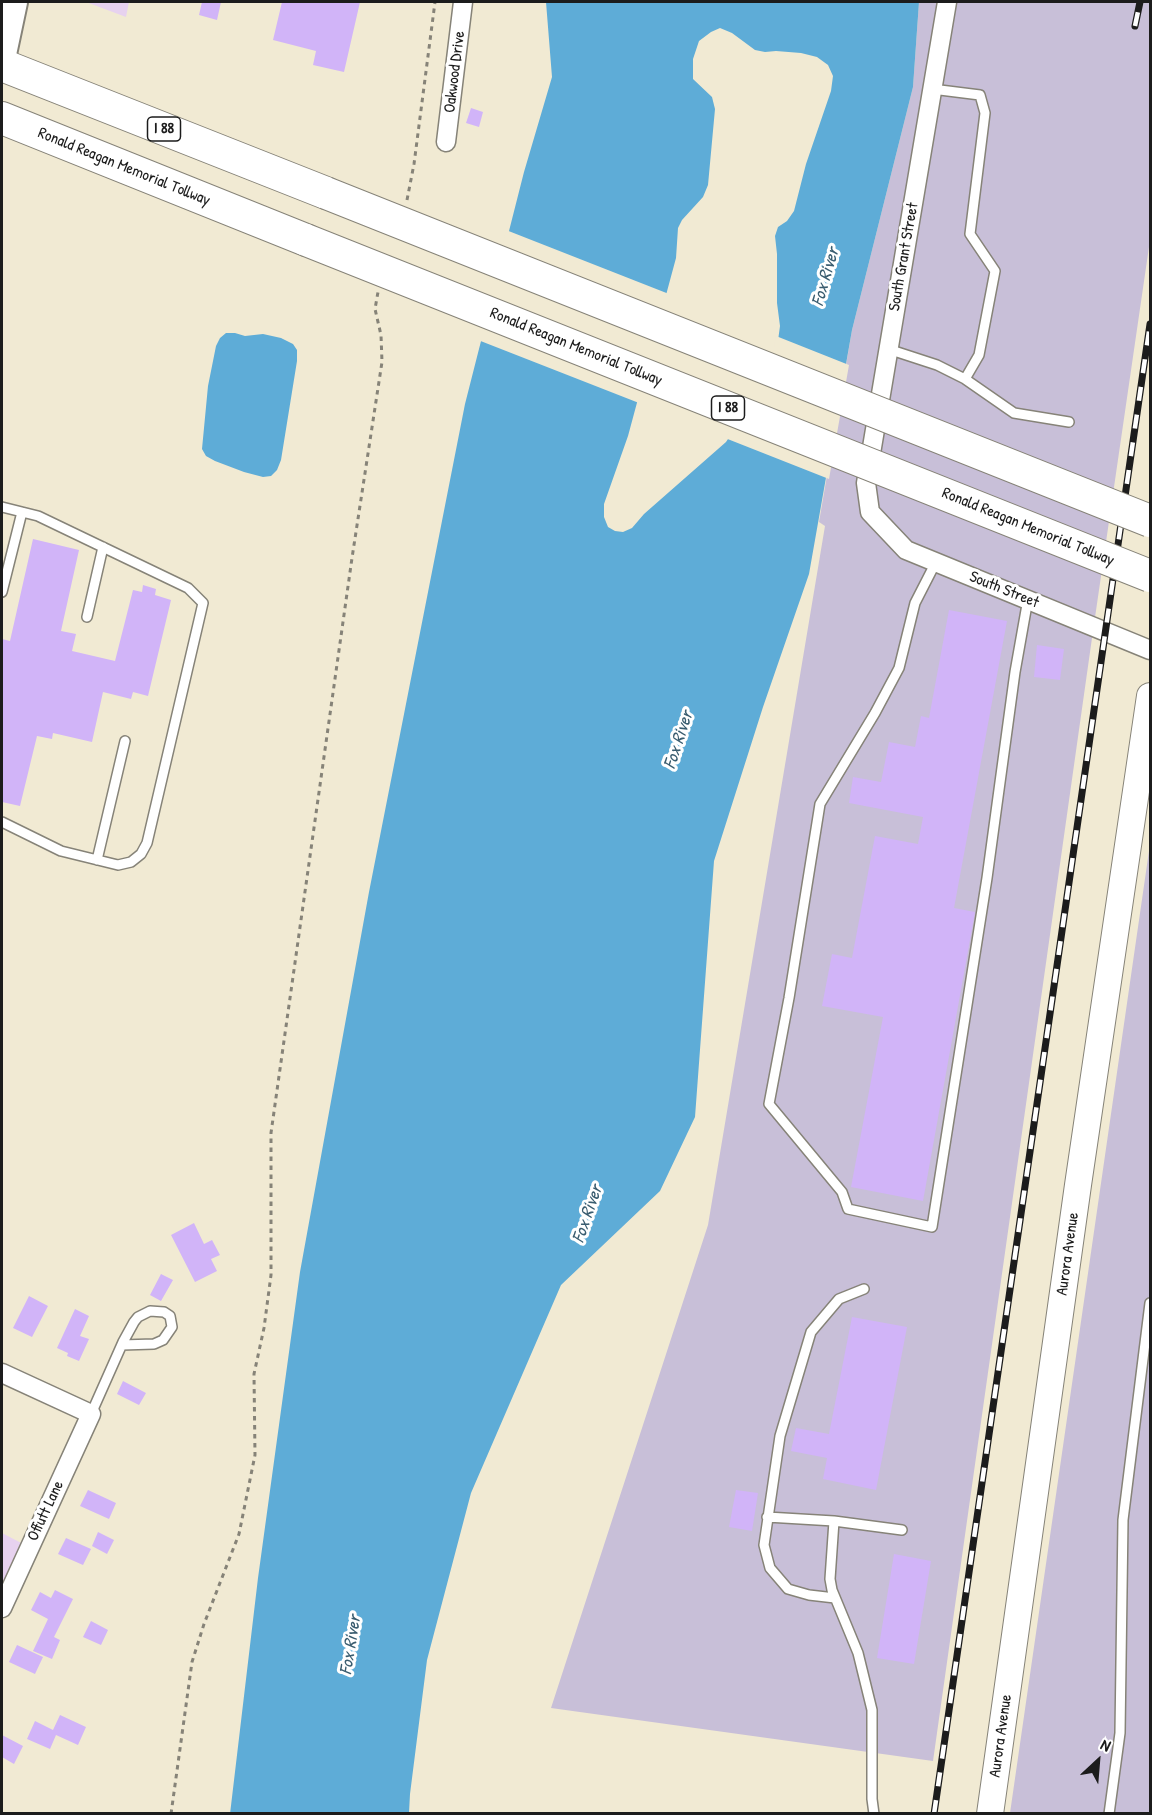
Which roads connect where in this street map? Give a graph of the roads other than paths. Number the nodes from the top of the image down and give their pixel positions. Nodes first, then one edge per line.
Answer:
1 (13, 2) edge
2 (463, 2) edge
3 (947, 2) edge
4 (2, 54) edge
5 (2, 65) edge
6 (932, 89) junction
7 (2, 118) edge
8 (446, 142) dead end
9 (888, 349) junction
10 (965, 379) junction
11 (1069, 422) dead end
12 (2, 507) edge
13 (22, 512) junction
14 (870, 512) joint
15 (1150, 521) edge
16 (103, 547) junction
17 (936, 562) junction
18 (1150, 576) edge
19 (2, 592) edge
20 (1028, 599) junction
21 (87, 616) dead end
22 (1150, 650) edge
23 (1150, 696) edge
24 (125, 741) dead end
25 (2, 822) edge
26 (97, 860) junction
27 (864, 1289) dead end
28 (1150, 1303) edge
29 (122, 1345) junction
30 (2, 1372) edge
31 (91, 1414) junction
32 (768, 1517) junction
33 (834, 1521) junction
34 (902, 1530) dead end
35 (835, 1598) junction
36 (2, 1608) edge
37 (874, 1814) edge
38 (990, 1814) edge
39 (1109, 1814) edge

1 - 4 main road
2 - 8 street, Oakwood Drive
3 - 6 street, South Grant Street
5 - 15 highway, I 88, bridge
6 - 9 street, South Grant Street
6 - 10 lane
7 - 18 highway, Ronald Reagan Memorial Tollway / I 88, bridge
9 - 10 lane
9 - 14 street, South Grant Street
10 - 11 lane
12 - 13 lane
13 - 16 lane
13 - 19 lane
14 - 17 street, South Street
16 - 21 lane
16 - 26 lane
17 - 20 street, South Street
17 - 20 lane
20 - 22 street, South Street
23 - 38 main road, Aurora Avenue
24 - 26 lane
25 - 26 lane
27 - 32 lane
28 - 39 lane
29 - 29 lane
29 - 31 lane
30 - 31 street
31 - 36 street, Offutt Lane
32 - 33 lane
32 - 35 lane
33 - 34 lane
33 - 35 lane
35 - 37 lane

